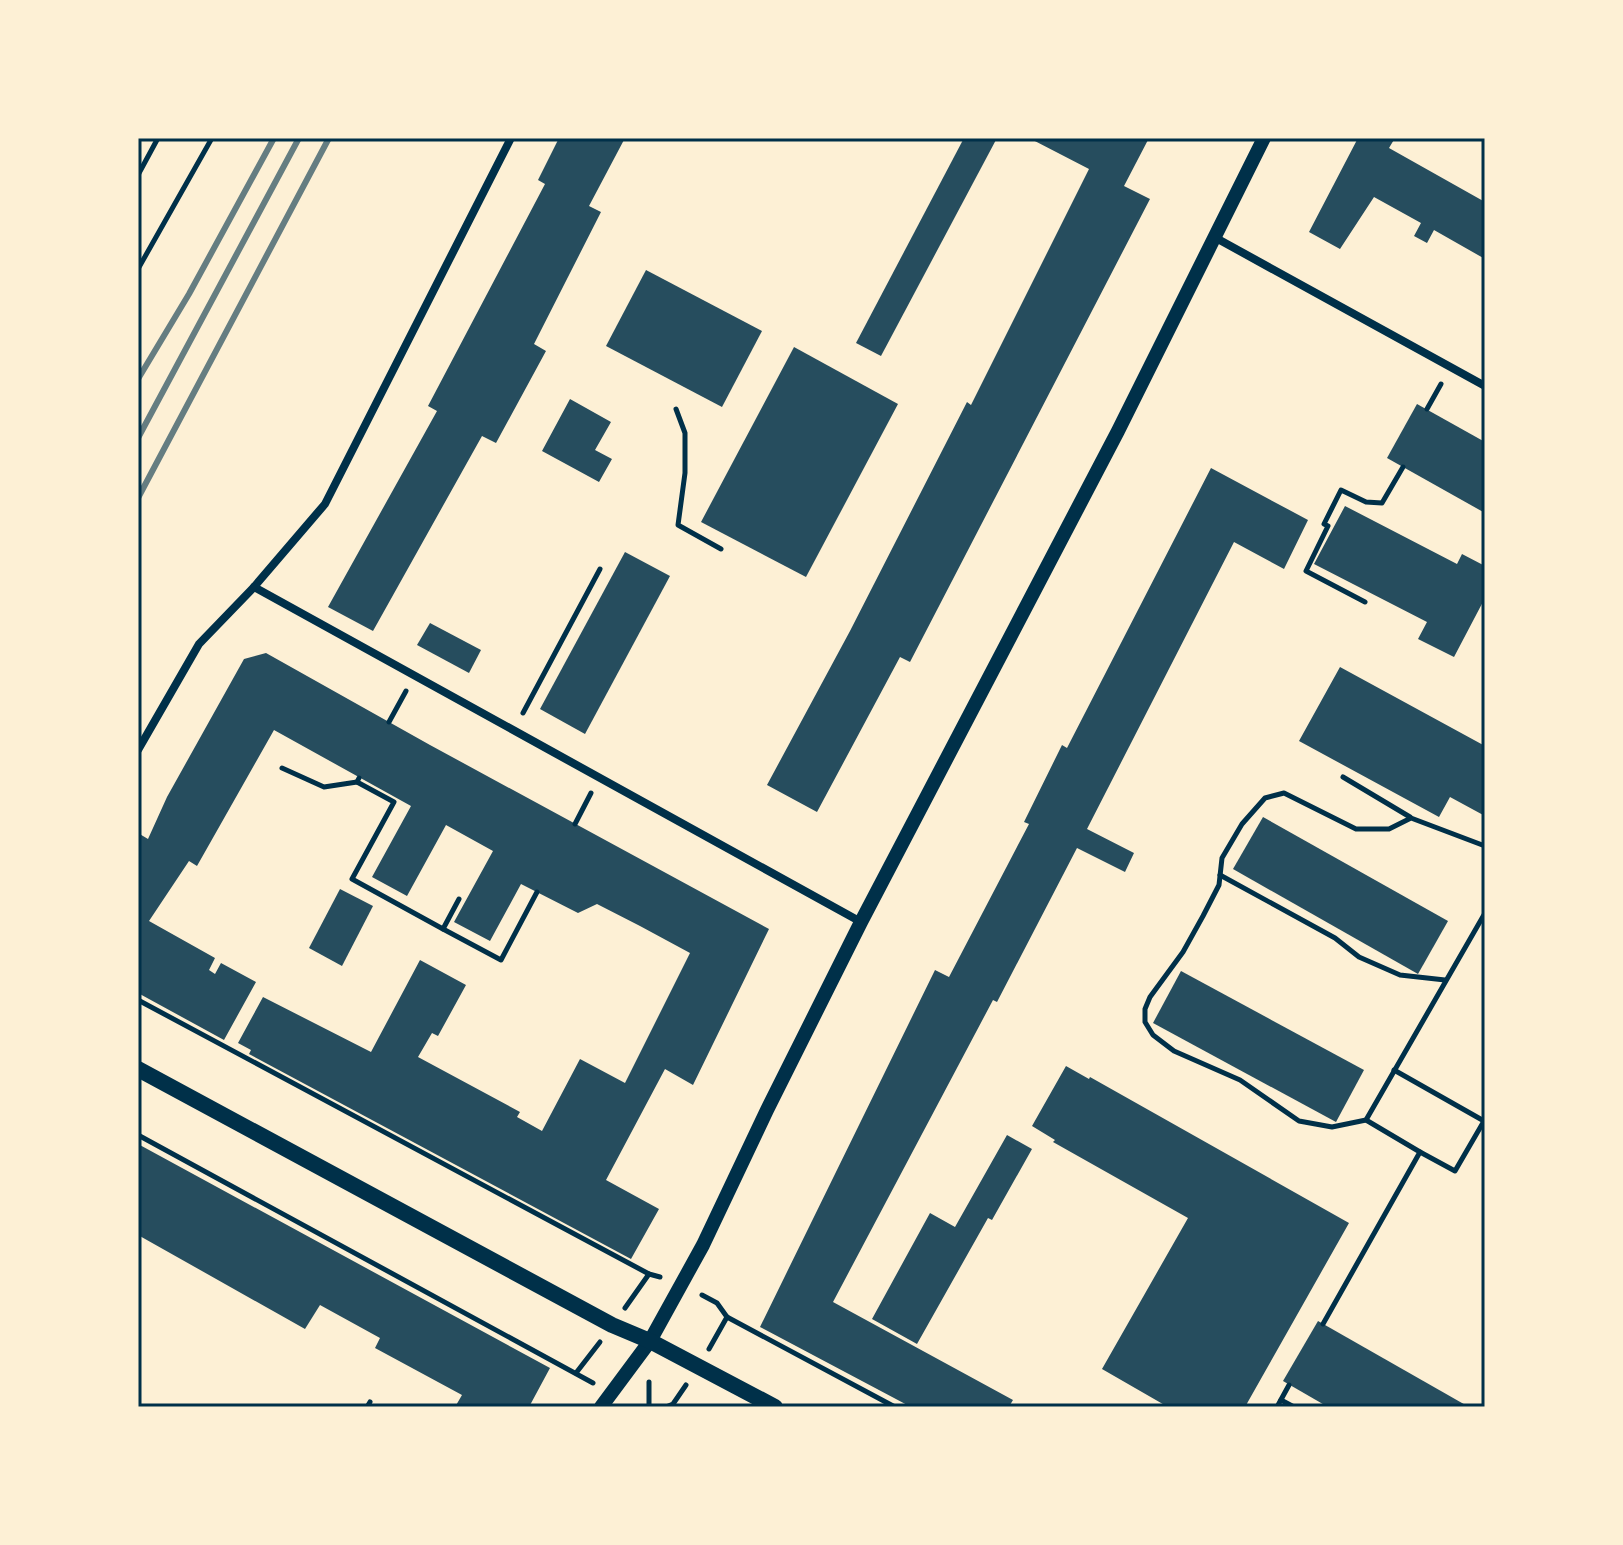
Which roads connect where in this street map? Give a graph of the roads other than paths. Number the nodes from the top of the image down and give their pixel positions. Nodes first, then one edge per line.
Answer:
1 (511, 138) edge
2 (1264, 138) edge
3 (1216, 238) junction
4 (1485, 386) edge
5 (254, 587) junction
6 (138, 750) edge
7 (861, 922) junction
8 (138, 1069) edge
9 (650, 1341) junction
10 (601, 1407) edge
11 (775, 1407) edge

1 - 5 street
2 - 3 street
3 - 4 street
3 - 7 street
5 - 6 street
5 - 7 street
7 - 9 street
8 - 9 main road
9 - 10 street
9 - 11 main road

